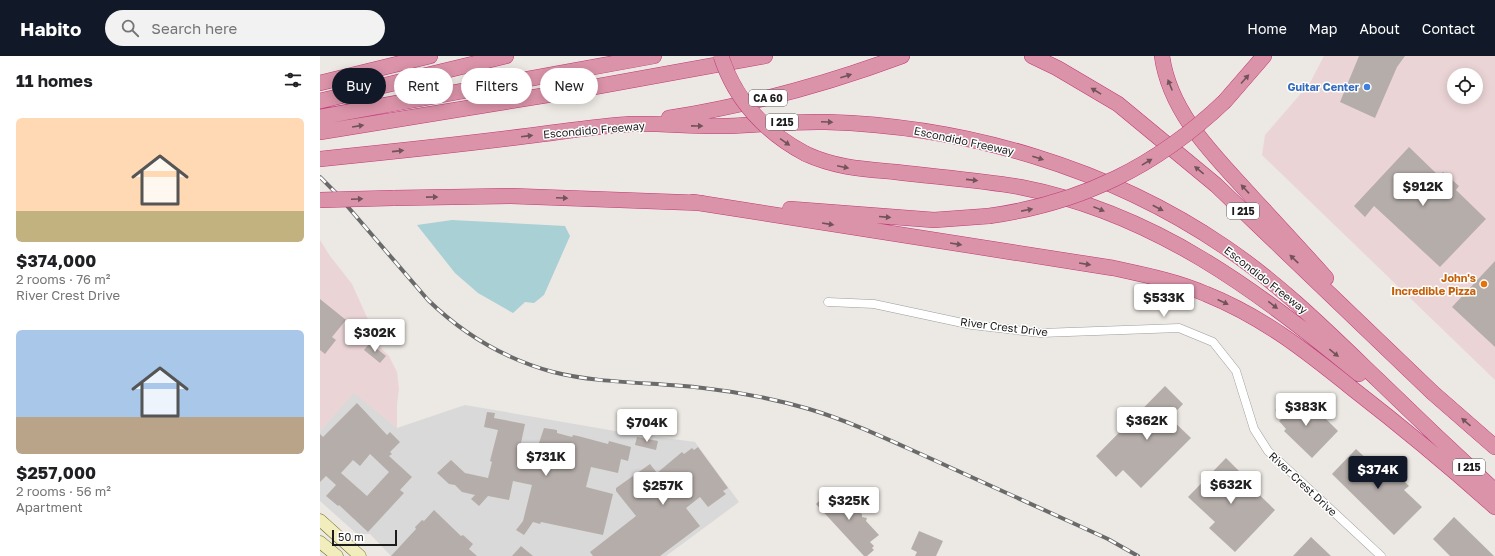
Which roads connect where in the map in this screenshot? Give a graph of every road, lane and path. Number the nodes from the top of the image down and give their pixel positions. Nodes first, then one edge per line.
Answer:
1 (430, 56) edge
2 (506, 56) edge
3 (654, 56) edge
4 (721, 56) edge
5 (765, 56) edge
6 (902, 56) edge
7 (1032, 56) edge
8 (1162, 56) edge
9 (1264, 56) edge
10 (320, 83) edge
11 (320, 101) edge
12 (320, 117) edge
13 (630, 124) junction
14 (320, 132) edge
15 (320, 158) edge
16 (320, 200) edge
17 (693, 202) junction
18 (828, 302) dead end
19 (1433, 393) junction
20 (1442, 442) junction
21 (1495, 447) edge
22 (1495, 491) edge
23 (1495, 507) edge
24 (320, 520) edge
25 (320, 542) edge
26 (336, 556) edge
27 (360, 556) edge
28 (1381, 556) edge

1 - 10 highway
2 - 11 highway
3 - 12 highway
4 -> 20 highway, bridge
14 -> 5 highway
13 -> 6 highway, CA 60
19 -> 7 highway, I 215
19 -> 8 highway
17 -> 9 highway, bridge
15 -> 13 highway, Escondido Freeway / I 215
13 -> 20 highway, Escondido Freeway / I 215
16 -> 17 highway, bridge
17 -> 23 highway
18 - 28 street, River Crest Drive
21 -> 19 highway, I 215
20 - 22 highway, Escondido Freeway / I 215
24 - 27 main road
25 - 26 main road

